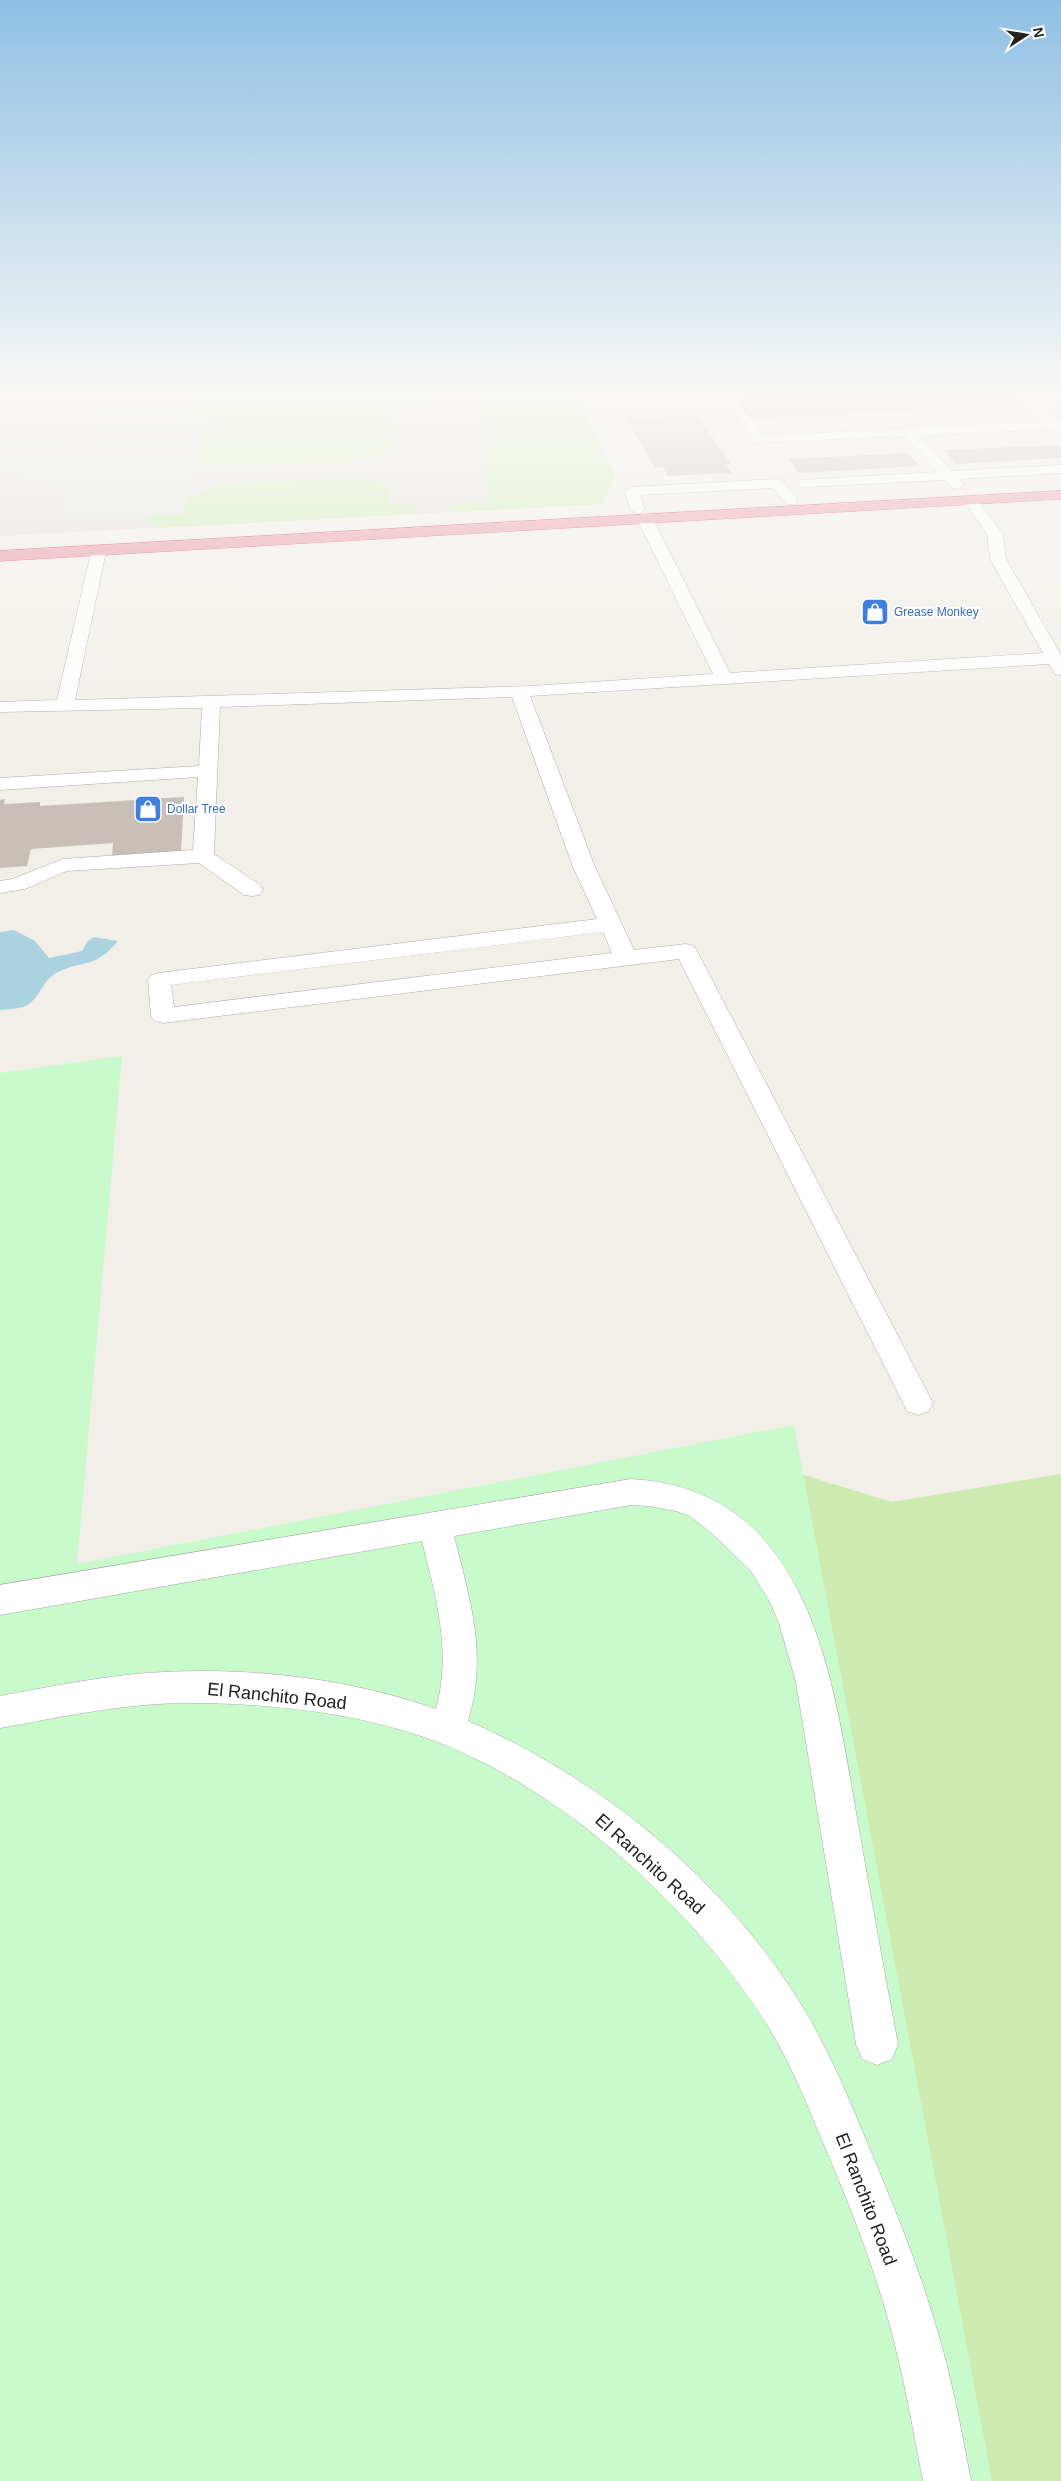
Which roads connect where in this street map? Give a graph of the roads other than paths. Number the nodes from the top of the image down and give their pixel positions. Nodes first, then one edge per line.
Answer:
1 (656, 513) edge
2 (664, 513) edge
3 (980, 513) edge
4 (642, 514) junction
5 (0, 546) edge
6 (98, 551) junction
7 (0, 556) edge
8 (1057, 664) edge
9 (724, 678) junction
10 (519, 691) junction
11 (211, 702) junction
12 (65, 704) junction
13 (0, 707) edge
14 (208, 771) junction
15 (0, 784) edge
16 (203, 856) junction
17 (0, 887) edge
18 (252, 890) dead end
19 (610, 924) junction
20 (378, 953) junction
21 (626, 958) junction
22 (387, 988) junction
23 (918, 1403) dead end
24 (435, 1527) junction
25 (0, 1600) edge
26 (0, 1712) edge
27 (448, 1729) junction
28 (877, 2044) dead end
29 (947, 2481) edge

1 - 4 highway
2 - 4 highway
3 - 8 street
4 - 5 highway
4 - 6 highway
4 - 9 street
6 - 7 highway
6 - 12 street
8 - 9 street
9 - 10 street
10 - 11 street
10 - 19 street
11 - 12 street
11 - 14 street
12 - 13 street
14 - 15 street
14 - 16 street
16 - 17 street
16 - 18 street
19 - 20 street
19 - 21 street
20 - 22 street
20 - 22 street
21 - 22 street
21 - 23 street
24 - 25 street
24 - 27 street
24 - 28 street
26 - 27 street, El Ranchito Road
27 - 29 street, El Ranchito Road

